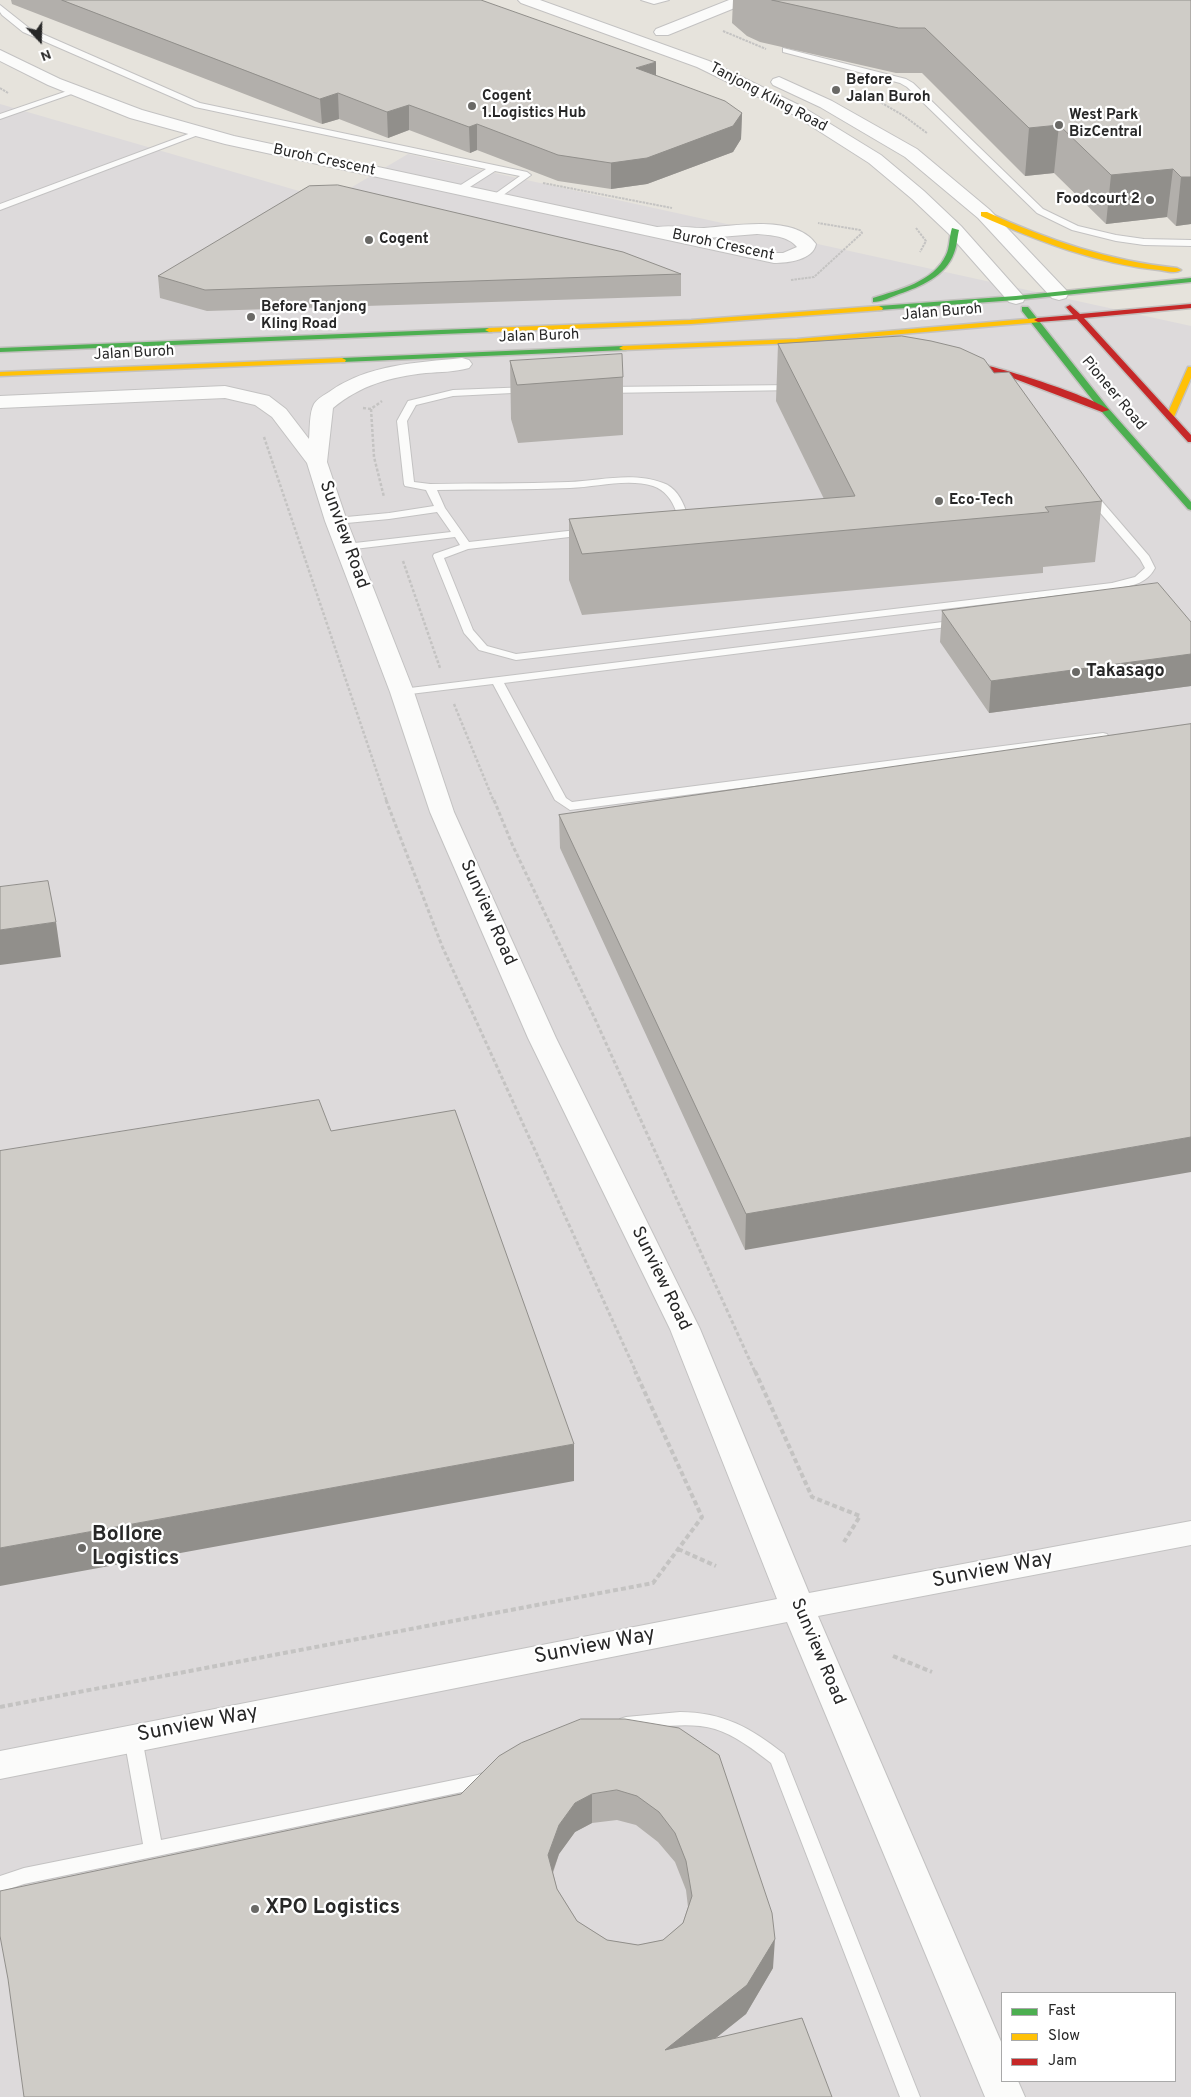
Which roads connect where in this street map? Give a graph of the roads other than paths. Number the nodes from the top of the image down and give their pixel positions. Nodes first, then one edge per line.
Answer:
1 (526, 0) edge
2 (645, 0) edge
3 (665, 0) edge
4 (742, 0) edge
5 (0, 7) edge
6 (644, 25) dead end
7 (662, 32) junction
8 (786, 50) edge
9 (715, 52) dead end
10 (0, 55) edge
11 (766, 76) dead end
12 (76, 91) junction
13 (0, 117) edge
14 (202, 132) junction
15 (493, 168) junction
16 (460, 190) junction
17 (495, 198) junction
18 (0, 207) edge
19 (984, 214) junction
20 (955, 230) junction
21 (659, 232) junction
22 (1191, 243) edge
23 (1191, 270) edge
24 (1191, 280) edge
25 (1059, 294) junction
26 (1016, 298) junction
27 (1191, 306) edge
28 (848, 311) junction
29 (1078, 316) junction
30 (1034, 320) junction
31 (0, 350) edge
32 (590, 361) edge
33 (944, 361) edge
34 (282, 362) junction
35 (462, 364) junction
36 (1191, 369) edge
37 (0, 374) edge
38 (803, 388) edge
39 (535, 390) edge
40 (594, 390) edge
41 (0, 402) edge
42 (1105, 410) junction
43 (1170, 417) junction
44 (1191, 440) edge
45 (317, 462) junction
46 (1080, 482) edge
47 (430, 486) junction
48 (1191, 507) edge
49 (440, 508) junction
50 (336, 522) junction
51 (657, 523) edge
52 (593, 531) edge
53 (457, 534) junction
54 (466, 546) junction
55 (346, 547) junction
56 (971, 622) edge
57 (497, 680) junction
58 (402, 692) junction
59 (1112, 736) edge
60 (1191, 1533) edge
61 (798, 1608) junction
62 (611, 1728) edge
63 (133, 1738) junction
64 (0, 1765) edge
65 (507, 1769) edge
66 (152, 1849) junction
67 (0, 1884) edge
68 (910, 2097) edge
69 (1005, 2097) edge

1 - 20 street, Tanjong Kling Road
2 - 3 lane
4 - 7 street
5 - 15 lane
6 - 7 street, Tanjong Kling Road
7 - 9 street, Tanjong Kling Road
8 - 22 lane
10 - 12 street, Buroh Crescent
11 - 19 street, Tanjong Kling Road
12 - 13 lane
12 - 14 street, Buroh Crescent
14 - 16 street, Buroh Crescent
14 - 18 lane
15 - 16 lane
15 - 17 lane
16 - 17 street, Buroh Crescent
17 - 21 street, Buroh Crescent
19 - 23 main road
19 - 25 street, Tanjong Kling Road
20 - 26 street, Tanjong Kling Road
20 - 28 main road
21 - 21 street, Buroh Crescent
24 - 25 main road
25 - 26 main road, Jalan Buroh
25 - 29 main road, Pioneer Road
26 - 28 main road, Jalan Buroh
26 - 30 main road, Pioneer Road
27 - 29 main road
28 - 31 main road, Jalan Buroh
29 - 30 main road, Jalan Buroh
29 - 43 main road, Pioneer Road
30 - 34 main road, Jalan Buroh
30 - 42 main road, Pioneer Road
32 - 35 main road
33 - 42 main road
34 - 35 main road
34 - 37 main road, Jalan Buroh
35 - 45 street, Sunview Road
36 - 43 main road
38 - 40 lane
39 - 47 lane
41 - 45 street, Sunview Road
42 - 48 main road, Pioneer Road
43 - 44 main road, Pioneer Road
45 - 50 street, Sunview Road
46 - 54 lane
47 - 49 lane
47 - 51 lane
49 - 50 lane
49 - 53 lane
50 - 55 street, Sunview Road
52 - 54 lane
53 - 54 lane
53 - 55 lane
55 - 58 street, Sunview Road
56 - 57 lane
57 - 58 lane
57 - 59 lane
58 - 61 street, Sunview Road
60 - 61 street, Sunview Way
61 - 63 street, Sunview Way
61 - 69 street, Sunview Road
62 - 68 lane
63 - 64 street, Sunview Way
63 - 66 lane
65 - 66 lane
66 - 67 lane

